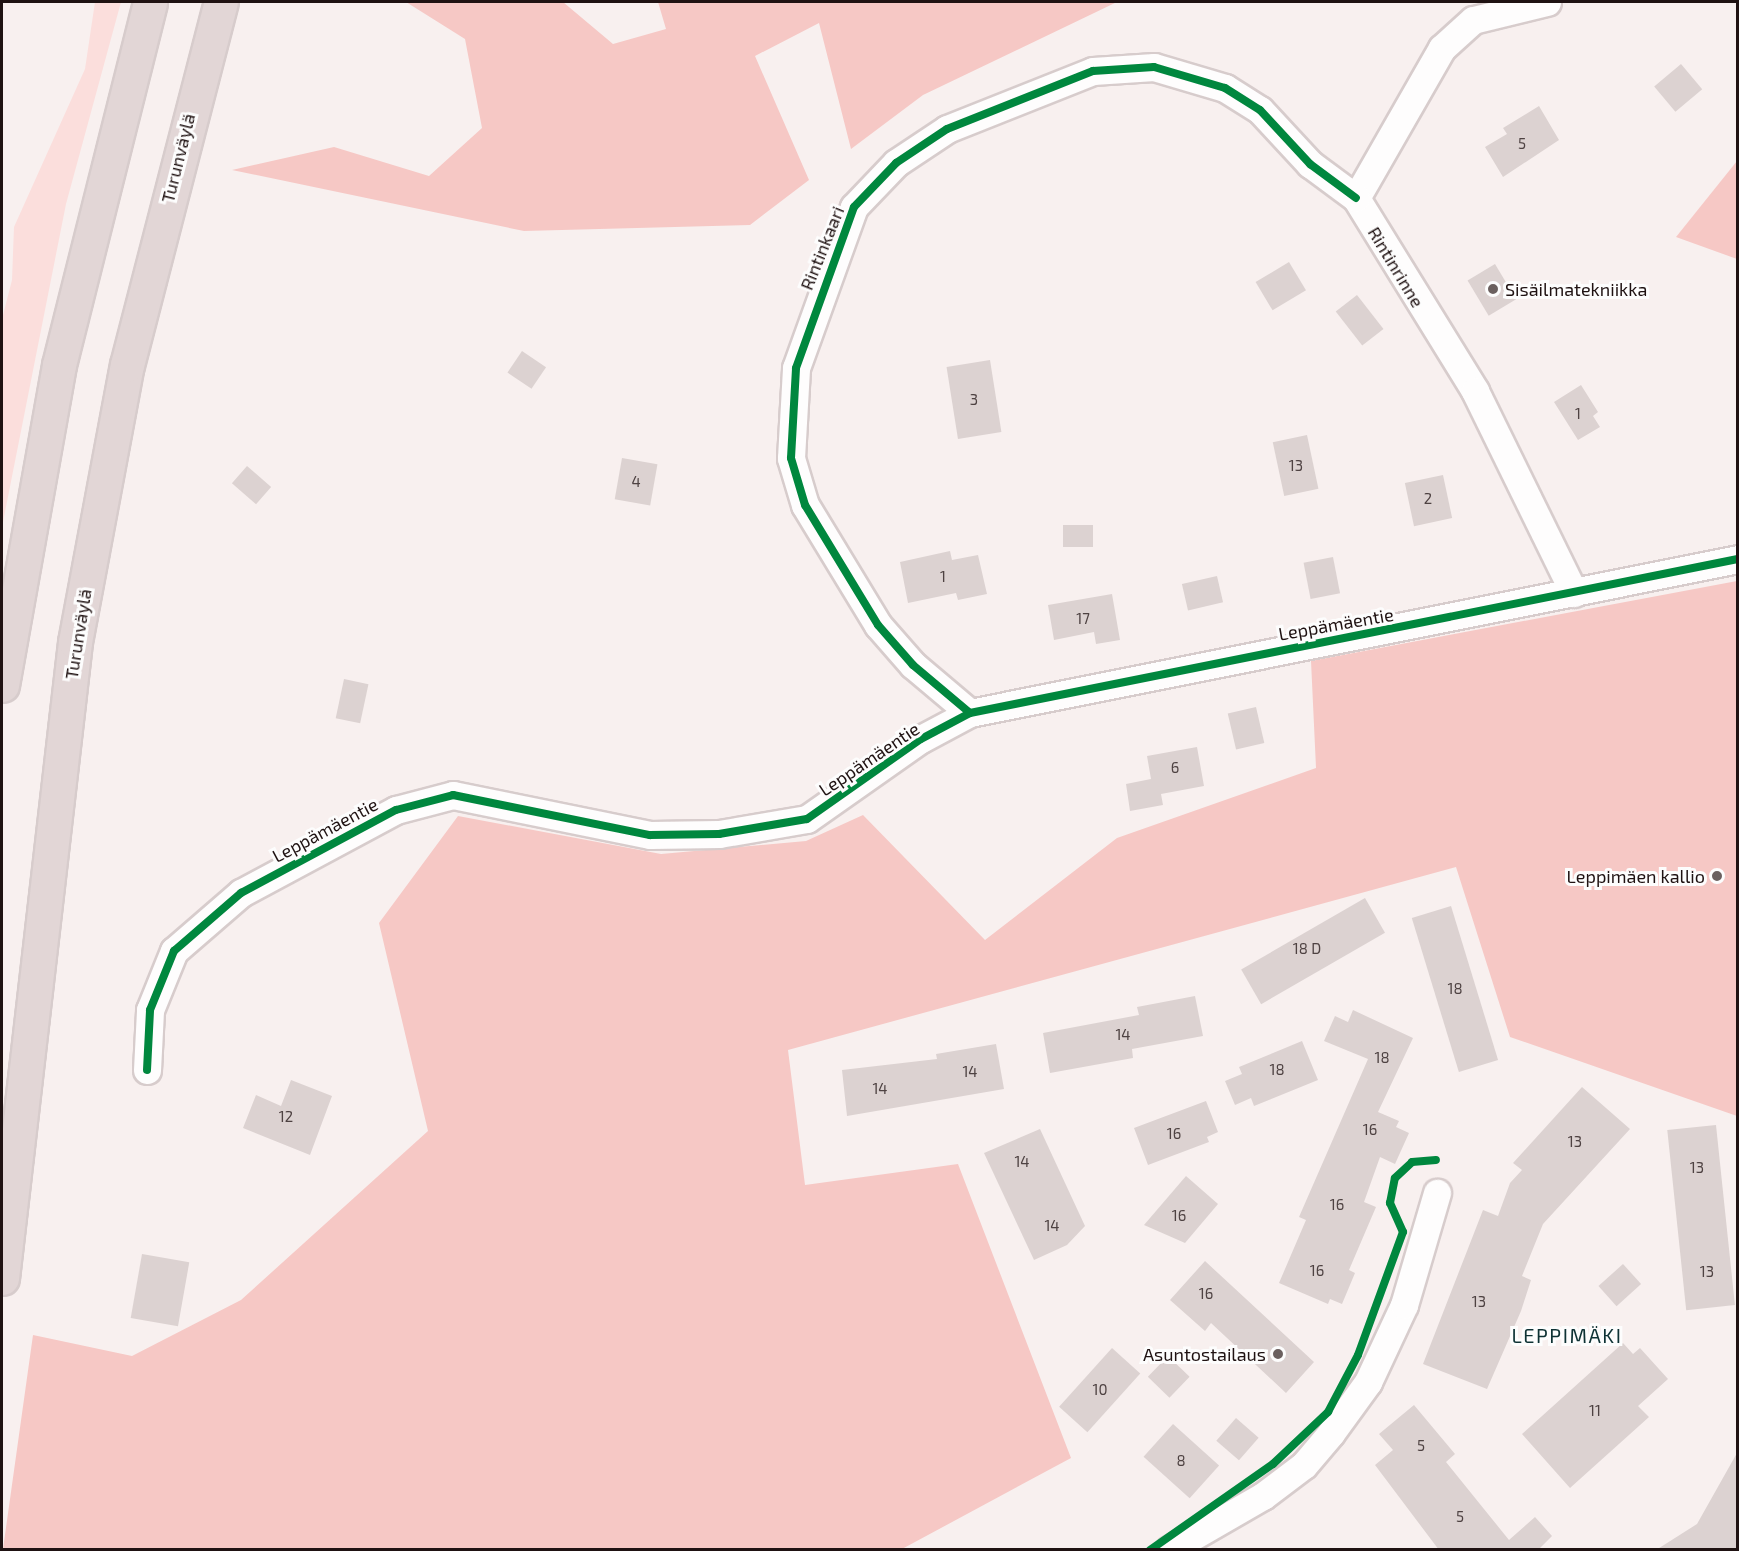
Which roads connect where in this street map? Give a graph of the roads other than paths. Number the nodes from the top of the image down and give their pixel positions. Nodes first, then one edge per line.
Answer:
1 (150, 2) edge
2 (221, 2) edge
3 (1547, 2) edge
4 (1356, 198) junction
5 (1737, 560) edge
6 (1574, 592) junction
7 (2, 686) edge
8 (970, 713) junction
9 (147, 1070) dead end
10 (1437, 1193) dead end
11 (2, 1278) edge
12 (1169, 1550) edge

1 - 7 highway
2 - 11 highway, Turunväylä
3 - 4 street
4 - 6 street, Rintinrinne
4 - 8 street, Rintinkaari
5 - 6 street, Leppämäentie
6 - 8 street, Leppämäentie
8 - 9 street, Leppämäentie
10 - 12 street

